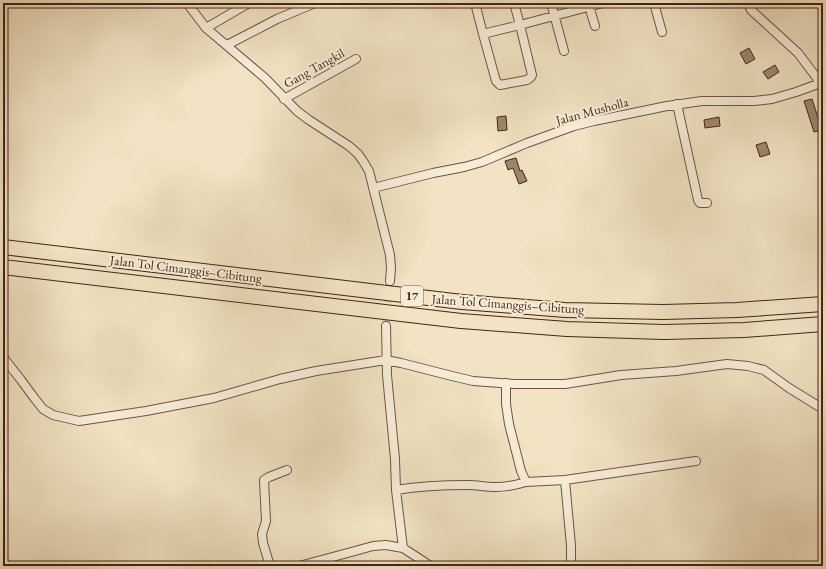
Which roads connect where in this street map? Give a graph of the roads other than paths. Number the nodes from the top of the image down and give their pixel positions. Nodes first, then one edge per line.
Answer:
1 (188, 3) edge
2 (249, 3) edge
3 (315, 3) edge
4 (475, 3) edge
5 (514, 3) edge
6 (551, 3) edge
7 (603, 3) edge
8 (654, 3) edge
9 (748, 3) edge
10 (589, 5) edge
11 (555, 16) junction
12 (520, 25) junction
13 (595, 26) dead end
14 (206, 28) junction
15 (662, 32) dead end
16 (483, 34) junction
17 (227, 46) junction
18 (564, 52) dead end
19 (356, 59) dead end
20 (822, 84) edge
21 (284, 98) junction
22 (677, 104) junction
23 (373, 188) junction
24 (708, 202) dead end
25 (3, 247) edge
26 (3, 267) edge
27 (390, 281) tunnel mouth
28 (823, 304) edge
29 (823, 324) edge
30 (386, 326) tunnel mouth
31 (3, 357) edge
32 (386, 360) junction
33 (506, 383) junction
34 (823, 409) edge
35 (696, 461) dead end
36 (287, 470) dead end
37 (565, 480) junction
38 (526, 482) junction
39 (396, 490) junction
40 (403, 548) junction
41 (3, 564) edge
42 (10, 566) edge
43 (270, 566) edge
44 (299, 566) edge
45 (431, 566) edge
46 (572, 566) edge

1 - 14 street
2 - 14 street
3 - 17 street
4 - 16 street
5 - 12 street
6 - 11 street
7 - 10 street
8 - 15 street
9 - 20 street
10 - 11 street
10 - 13 street
11 - 12 street
11 - 18 street
12 - 16 street
12 - 16 street
14 - 17 street
17 - 21 street
19 - 21 street, Gang Tangkil
20 - 22 street, Jalan Musholla
21 - 23 street
22 - 23 street, Jalan Musholla
22 - 24 street
23 - 27 street
25 - 28 highway, Jalan Tol Cimanggis–Cibitung / 17
26 - 29 highway, Jalan Tol Cimanggis–Cibitung / 17
30 - 32 street
31 - 32 street
32 - 33 street
32 - 39 street
33 - 34 street
33 - 38 street
35 - 37 street
36 - 43 street
37 - 38 street
37 - 46 street
38 - 39 street
39 - 40 street
40 - 44 street
40 - 45 street
41 - 42 street

